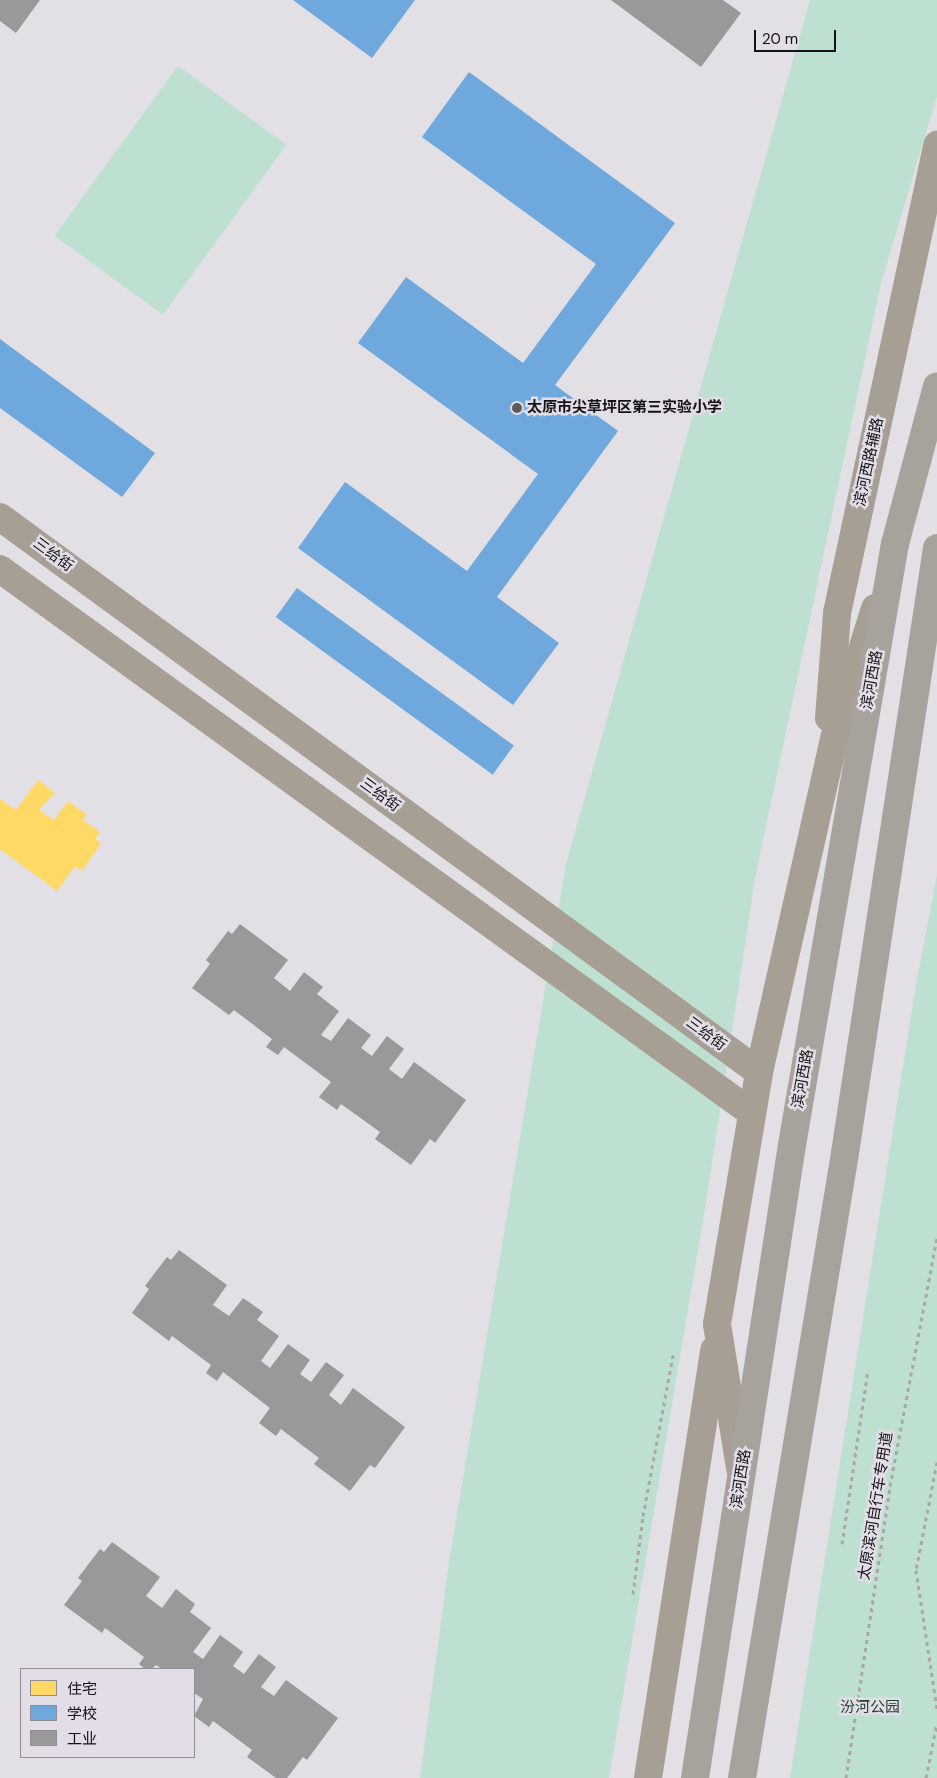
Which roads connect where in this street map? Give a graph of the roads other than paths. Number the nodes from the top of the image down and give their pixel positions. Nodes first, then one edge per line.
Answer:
1 (937, 145) edge
2 (937, 386) edge
3 (0, 517) edge
4 (895, 544) junction
5 (937, 548) edge
6 (0, 569) edge
7 (824, 781) junction
8 (759, 1072) junction
9 (752, 1113) junction
10 (718, 1324) junction
11 (741, 1476) junction
12 (648, 1778) edge
13 (695, 1778) edge
14 (742, 1778) edge

1 - 7 street, 滨河西路辅路
2 - 4 highway, 滨河西路
3 - 8 street, 三给街
4 - 7 street
4 - 11 highway, 滨河西路
5 - 14 highway
6 - 9 street
7 - 8 street
8 - 9 street
9 - 10 street
10 - 11 street
10 - 12 street
11 - 13 highway, 滨河西路

